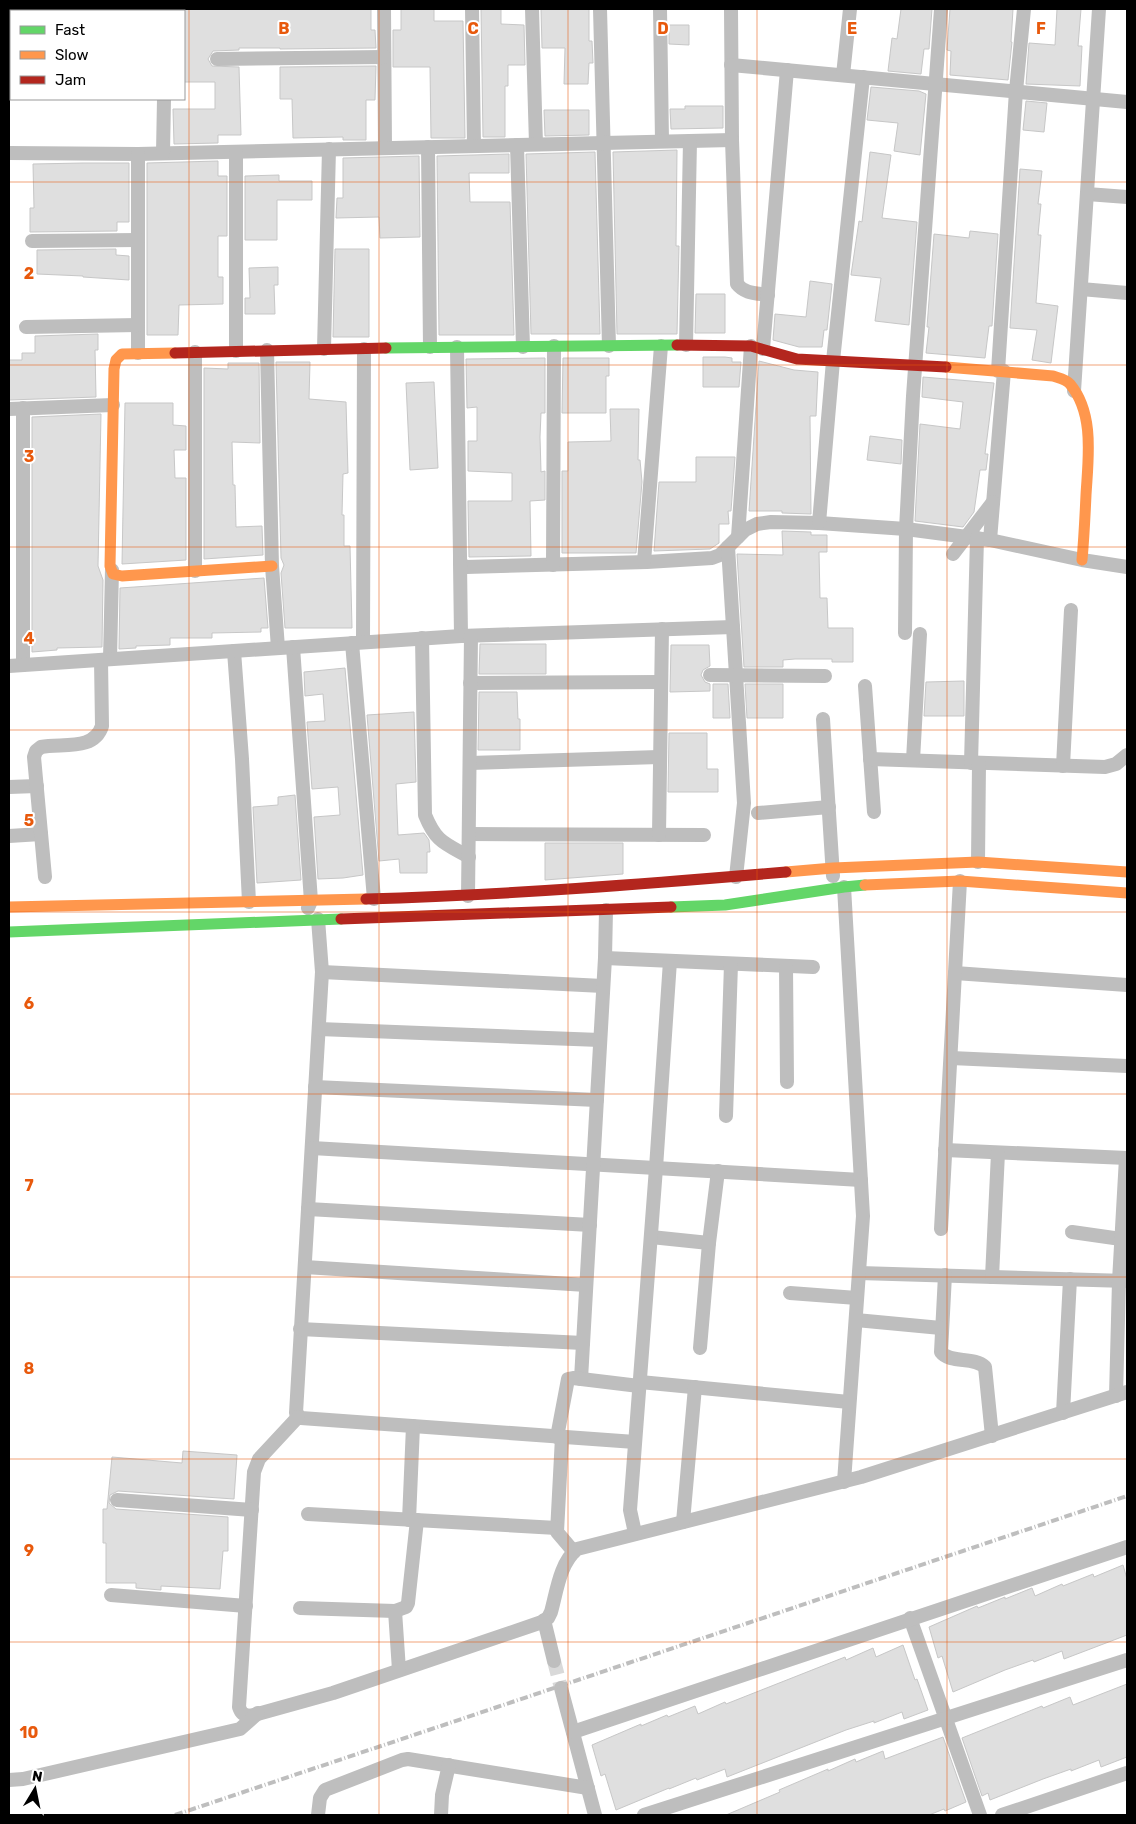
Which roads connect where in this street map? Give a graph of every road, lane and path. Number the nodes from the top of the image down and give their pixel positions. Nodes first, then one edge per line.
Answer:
1 (384, 9) edge
2 (472, 9) edge
3 (532, 9) edge
4 (600, 9) edge
5 (660, 9) edge
6 (731, 9) edge
7 (850, 9) edge
8 (941, 9) edge
9 (1024, 9) edge
10 (1100, 9) edge
11 (384, 57) junction
12 (217, 59) dead end
13 (731, 65) junction
14 (787, 70) junction
15 (844, 75) junction
16 (863, 77) junction
17 (937, 84) junction
18 (1016, 91) junction
19 (1093, 98) junction
20 (164, 100) edge
21 (1127, 102) edge
22 (732, 140) junction
23 (662, 141) junction
24 (690, 141) junction
25 (602, 143) junction
26 (536, 144) junction
27 (517, 145) junction
28 (474, 146) junction
29 (428, 147) junction
30 (385, 148) junction
31 (328, 150) junction
32 (236, 152) junction
33 (163, 153) junction
34 (9, 154) edge
35 (138, 154) junction
36 (1087, 194) junction
37 (1127, 198) edge
38 (32, 240) dead end
39 (138, 240) junction
40 (1081, 289) junction
41 (1127, 293) edge
42 (768, 295) junction
43 (138, 325) junction
44 (26, 327) dead end
45 (524, 346) junction
46 (554, 346) junction
47 (608, 346) junction
48 (661, 346) junction
49 (686, 346) junction
50 (430, 347) junction
51 (457, 347) junction
52 (364, 348) junction
53 (757, 348) junction
54 (324, 349) junction
55 (267, 350) junction
56 (236, 351) junction
57 (196, 352) junction
58 (138, 353) junction
59 (833, 361) junction
60 (916, 364) junction
61 (1001, 371) junction
62 (1074, 392) junction
63 (113, 405) junction
64 (16, 408) edge
65 (993, 502) junction
66 (819, 523) junction
67 (906, 529) junction
68 (978, 538) junction
69 (733, 542) junction
70 (953, 554) dead end
71 (1082, 560) junction
72 (644, 562) junction
73 (460, 563) junction
74 (553, 565) junction
75 (272, 566) junction
76 (1127, 567) edge
77 (112, 570) junction
78 (195, 571) junction
79 (1071, 610) dead end
80 (734, 627) junction
81 (662, 629) junction
82 (466, 636) junction
83 (422, 638) junction
84 (358, 643) junction
85 (293, 647) junction
86 (278, 648) junction
87 (234, 651) junction
88 (106, 659) junction
89 (16, 666) edge
90 (710, 675) dead end
91 (737, 675) junction
92 (825, 676) dead end
93 (661, 682) junction
94 (470, 683) junction
95 (865, 686) dead end
96 (823, 719) dead end
97 (1127, 755) edge
98 (659, 757) junction
99 (870, 759) junction
100 (913, 760) junction
101 (470, 763) junction
102 (975, 763) junction
103 (1063, 766) junction
104 (37, 786) junction
105 (9, 787) edge
106 (829, 806) junction
107 (758, 812) dead end
108 (874, 812) dead end
109 (41, 834) junction
110 (469, 834) junction
111 (660, 835) junction
112 (704, 835) dead end
113 (9, 836) edge
114 (469, 857) junction
115 (978, 862) junction
116 (833, 868) junction
117 (1127, 872) edge
118 (45, 877) dead end
119 (736, 877) junction
120 (960, 881) junction
121 (839, 888) junction
122 (1127, 893) edge
123 (468, 896) junction
124 (374, 899) junction
125 (310, 901) junction
126 (249, 902) junction
127 (9, 907) edge
128 (606, 910) junction
129 (318, 919) junction
130 (303, 920) junction
131 (9, 932) edge
132 (605, 958) junction
133 (670, 961) junction
134 (731, 964) junction
135 (786, 966) junction
136 (813, 967) dead end
137 (322, 972) junction
138 (956, 973) junction
139 (1127, 985) edge
140 (603, 986) junction
141 (318, 1029) junction
142 (600, 1040) junction
143 (951, 1058) junction
144 (1127, 1066) edge
145 (788, 1082) dead end
146 (315, 1087) junction
147 (597, 1100) junction
148 (726, 1116) dead end
149 (312, 1148) junction
150 (946, 1150) junction
151 (998, 1153) junction
152 (1127, 1158) edge
153 (594, 1163) junction
154 (656, 1168) junction
155 (718, 1171) junction
156 (861, 1180) junction
157 (308, 1209) junction
158 (590, 1225) junction
159 (941, 1229) dead end
160 (1072, 1232) dead end
161 (651, 1237) junction
162 (1121, 1239) junction
163 (709, 1243) junction
164 (305, 1267) junction
165 (859, 1273) junction
166 (945, 1275) junction
167 (992, 1277) junction
168 (1070, 1279) junction
169 (1123, 1281) edge
170 (586, 1285) junction
171 (790, 1293) dead end
172 (857, 1298) junction
173 (856, 1320) junction
174 (941, 1328) junction
175 (300, 1329) junction
176 (583, 1343) junction
177 (700, 1348) dead end
178 (582, 1379) junction
179 (640, 1384) junction
180 (695, 1387) junction
181 (1122, 1394) edge
182 (850, 1402) junction
183 (1063, 1413) junction
184 (298, 1417) junction
185 (413, 1426) junction
186 (992, 1436) junction
187 (560, 1437) junction
188 (635, 1442) junction
189 (844, 1482) junction
190 (117, 1500) dead end
191 (252, 1510) junction
192 (308, 1514) dead end
193 (413, 1520) junction
194 (683, 1522) junction
195 (557, 1528) junction
196 (635, 1534) junction
197 (1127, 1547) edge
198 (574, 1552) junction
199 (111, 1595) dead end
200 (246, 1606) junction
201 (300, 1608) dead end
202 (395, 1611) junction
203 (910, 1618) junction
204 (544, 1620) junction
205 (1127, 1660) edge
206 (554, 1661) tunnel mouth
207 (399, 1670) junction
208 (560, 1688) tunnel mouth
209 (258, 1713) junction
210 (945, 1717) junction
211 (573, 1732) junction
212 (449, 1765) junction
213 (1127, 1773) edge
214 (9, 1780) edge
215 (588, 1788) junction
216 (318, 1815) edge
217 (441, 1815) edge
218 (596, 1815) edge
219 (644, 1815) edge
220 (980, 1815) edge
221 (1002, 1815) edge

1 - 11 street
2 - 28 street
3 - 26 street
4 - 25 street
5 - 23 street
6 - 13 street
7 - 15 street
8 - 17 street
9 - 18 street
10 - 19 street
11 - 12 street
11 - 30 street
13 - 14 street
13 - 22 street
14 - 15 street
14 - 42 street
15 - 16 street
16 - 17 street
16 - 59 street
17 - 18 street
17 - 60 street
18 - 19 street
18 - 61 street
19 - 21 street
19 - 36 street
20 - 33 street
22 - 24 street
22 - 42 street
23 - 24 street
23 - 25 street
24 - 49 street
25 - 26 street
25 - 47 street
26 - 27 street
27 - 28 street
27 - 45 street
28 - 29 street
29 - 30 street
29 - 50 street
30 - 31 street
31 - 32 street
31 - 54 street
32 - 33 street
32 - 56 street
33 - 35 street
34 - 35 street
35 - 39 street
36 - 37 street
36 - 40 street
38 - 39 street
39 - 43 street
40 - 41 street
40 - 62 street
42 - 53 street
43 - 44 street
43 - 58 street
45 - 46 street
45 - 51 street
46 - 47 street
46 - 74 street
47 - 48 street
48 - 49 street
48 - 72 street
49 - 53 street
50 - 51 street
50 - 52 street
51 - 73 street
52 - 54 street
52 - 84 street
53 - 59 street
53 - 69 street
54 - 55 street
55 - 56 street
55 - 75 street
56 - 57 street
57 - 58 street
57 - 78 street
58 - 63 street
59 - 60 street
59 - 66 street
60 - 61 street
60 - 67 street
61 - 62 street
61 - 65 street
62 - 71 street
63 - 64 street
63 - 77 street
64 - 89 street
65 - 68 street
65 - 68 street
66 - 67 street
66 - 69 street
67 - 68 street
67 - 100 street
68 - 70 street
68 - 71 street
68 - 102 street
69 - 72 street
69 - 80 street
71 - 76 street
72 - 74 street
73 - 74 street
73 - 82 street
75 - 78 street
75 - 86 street
77 - 78 street
77 - 88 street
79 - 103 street
80 - 81 street
80 - 91 street
81 - 82 street
81 - 93 street
82 - 83 street
82 - 94 street
83 - 84 street
83 - 114 street
84 - 85 street
84 - 124 street
85 - 86 street
85 - 125 street
86 - 87 street
87 - 88 street
87 - 126 street
88 - 89 street
88 - 104 street
90 - 91 street
91 - 92 street
91 - 119 street
93 - 94 street
93 - 98 street
94 - 101 street
95 - 99 street
96 - 106 street
97 - 103 street
98 - 101 street
98 - 111 street
99 - 100 street
99 - 108 street
100 - 102 street
101 - 110 street
102 - 103 street
102 - 115 street
104 - 105 street
104 - 109 street
106 - 107 street
106 - 116 street
109 - 113 street
109 - 118 street
110 - 111 street
110 - 114 street
111 - 112 street
114 - 123 street
115 - 116 street
115 - 117 street
116 - 119 street
116 - 121 street
119 - 123 street
120 - 121 street
120 - 122 street
120 - 138 street
121 - 128 street
121 - 156 street
123 - 124 street
124 - 125 street
125 - 126 street
125 - 130 street
126 - 127 street
128 - 129 street
128 - 132 street
129 - 130 street
129 - 137 street
130 - 131 street
132 - 133 street
132 - 140 street
133 - 134 street
133 - 154 street
134 - 135 street
134 - 148 street
135 - 136 street
135 - 145 street
137 - 140 street
137 - 141 street
138 - 139 street
138 - 143 street
140 - 142 street
141 - 142 street
141 - 146 street
142 - 147 street
143 - 144 street
143 - 150 street
146 - 147 street
146 - 149 street
147 - 153 street
149 - 153 street
149 - 157 street
150 - 151 street
150 - 159 street
151 - 152 street
151 - 167 street
152 - 162 street
153 - 154 street
153 - 158 street
154 - 155 street
154 - 161 street
155 - 156 street
155 - 163 street
156 - 165 street
157 - 158 street
157 - 164 street
158 - 170 street
160 - 162 street
161 - 163 street
161 - 179 street
162 - 169 street
163 - 177 street
164 - 170 street
164 - 175 street
165 - 166 street
165 - 172 street
166 - 167 street
166 - 174 street
167 - 168 street
168 - 169 street
168 - 183 street
169 - 181 street
170 - 176 street
171 - 172 street
172 - 173 street
173 - 174 street
173 - 182 street
174 - 186 street
175 - 176 street
175 - 184 street
176 - 178 street
178 - 179 street
178 - 187 street
179 - 180 street
179 - 188 street
180 - 182 street
180 - 194 street
181 - 183 street
182 - 189 street
183 - 186 street
184 - 185 street
184 - 191 street
185 - 187 street
185 - 193 street
186 - 189 street
187 - 188 street
187 - 195 street
188 - 196 street
189 - 194 street
190 - 191 street
191 - 200 street
192 - 193 street
193 - 195 street
193 - 202 street
194 - 196 street
195 - 198 street
196 - 198 street
197 - 203 street
198 - 204 street
199 - 200 street
200 - 209 street
201 - 202 street
202 - 207 street
203 - 210 street
203 - 211 street
204 - 206 street
204 - 207 street
205 - 210 street
207 - 209 street
208 - 211 street
209 - 214 street
210 - 219 street
210 - 220 street
211 - 215 street
212 - 215 street
212 - 216 street
212 - 217 street
213 - 221 street
215 - 218 street

